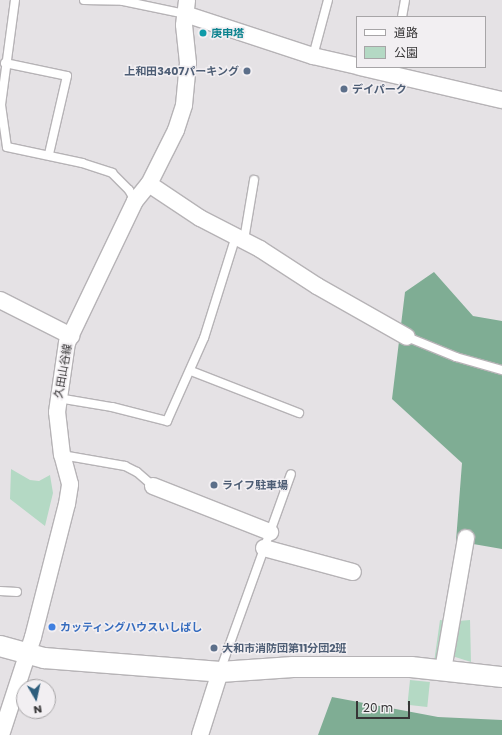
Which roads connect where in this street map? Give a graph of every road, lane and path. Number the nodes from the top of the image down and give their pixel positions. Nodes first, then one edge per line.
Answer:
1 (15, 0) edge
2 (84, 0) edge
3 (328, 0) edge
4 (405, 0) edge
5 (186, 7) edge
6 (402, 16) edge
7 (313, 56) junction
8 (5, 63) junction
9 (356, 67) edge
10 (366, 68) edge
11 (391, 71) edge
12 (502, 100) edge
13 (0, 105) edge
14 (49, 154) junction
15 (254, 180) dead end
16 (149, 184) junction
17 (134, 201) junction
18 (240, 238) junction
19 (0, 300) edge
20 (71, 336) junction
21 (407, 337) joint
22 (502, 370) edge
23 (191, 371) junction
24 (58, 398) junction
25 (299, 413) dead end
26 (62, 455) junction
27 (291, 474) dead end
28 (153, 486) joint
29 (270, 532) junction
30 (466, 538) dead end
31 (264, 548) junction
32 (353, 572) dead end
33 (0, 591) edge
34 (17, 592) dead end
35 (0, 646) edge
36 (27, 655) junction
37 (443, 670) junction
38 (220, 672) junction
39 (502, 678) edge
40 (2, 735) edge
41 (200, 735) edge

1 - 8 lane
2 - 5 lane
3 - 7 lane
4 - 6 lane
5 - 7 street
5 - 16 street, 久田山谷線
7 - 9 street
8 - 13 lane
8 - 14 lane
10 - 11 street
11 - 12 street
13 - 14 lane
14 - 17 lane
15 - 18 lane
16 - 17 street, 久田山谷線
16 - 18 street
17 - 20 street, 久田山谷線
18 - 21 street
18 - 23 lane
19 - 20 street
20 - 24 street, 久田山谷線
21 - 22 lane
23 - 24 lane
23 - 25 lane
24 - 26 street, 久田山谷線
26 - 28 lane
26 - 36 street, 久田山谷線
27 - 29 lane
28 - 29 street
29 - 31 lane
30 - 37 street
31 - 32 street
31 - 38 lane
33 - 34 lane
35 - 36 street
36 - 38 street
36 - 40 street, 久田山谷線
37 - 38 street
37 - 39 street
38 - 41 street

